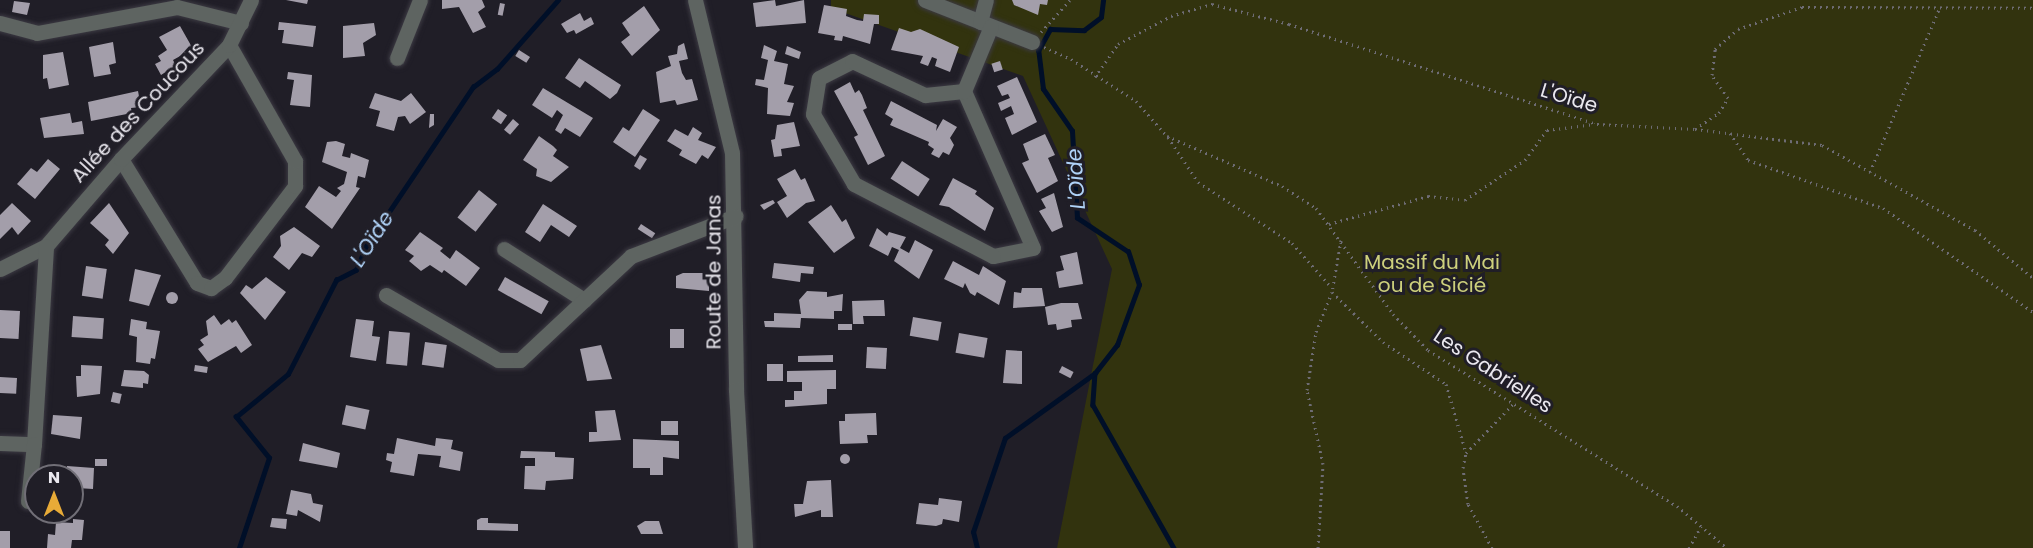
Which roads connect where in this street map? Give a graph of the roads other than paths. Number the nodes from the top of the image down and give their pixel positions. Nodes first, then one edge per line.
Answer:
1 (251, 0) edge
2 (420, 0) edge
3 (695, 0) edge
4 (925, 0) edge
5 (986, 0) edge
6 (0, 23) edge
7 (241, 23) junction
8 (986, 24) junction
9 (1032, 42) road end
10 (229, 45) junction
11 (397, 58) dead end
12 (964, 91) junction
13 (121, 159) junction
14 (736, 216) junction
15 (46, 246) junction
16 (504, 249) dead end
17 (0, 269) edge
18 (386, 295) dead end
19 (584, 300) junction
20 (0, 443) edge
21 (34, 444) junction
22 (32, 464) edge
23 (745, 548) edge

1 - 7 street, Allée des Coucous
2 - 11 street
3 - 14 street, Route de Janas
4 - 8 street
5 - 8 street
6 - 7 street
7 - 10 street, Allée des Coucous
8 - 9 street
8 - 12 street
10 - 13 street, Allée des Coucous
10 - 13 street
12 - 12 street
13 - 15 street, Allée des Coucous
14 - 19 street
14 - 23 street, Route de Janas
15 - 17 street, Allée des Coucous
15 - 21 street
16 - 19 street
18 - 19 street
20 - 21 street
21 - 22 street

